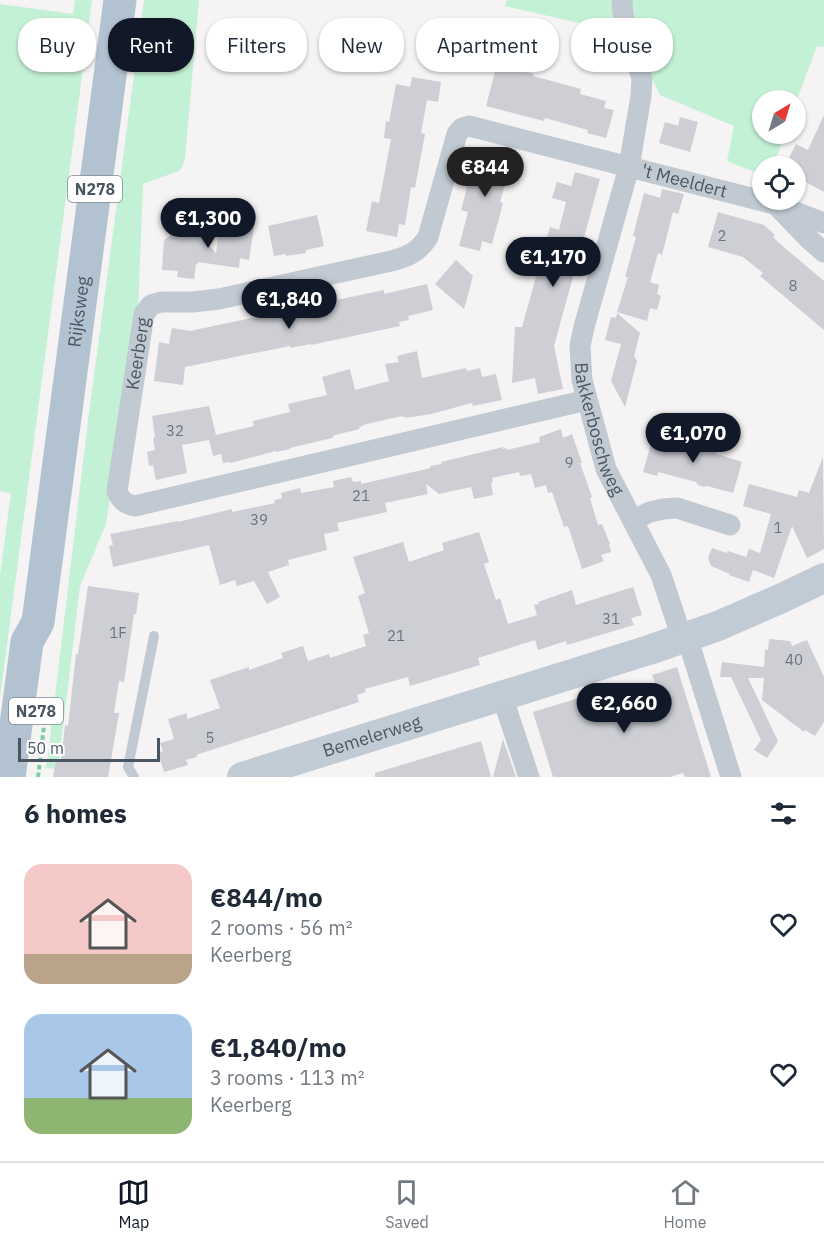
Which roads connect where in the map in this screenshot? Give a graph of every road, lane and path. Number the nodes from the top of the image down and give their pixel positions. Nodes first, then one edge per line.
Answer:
1 (120, 0) edge
2 (622, 0) edge
3 (629, 167) junction
4 (752, 198) edge
5 (780, 210) edge
6 (790, 210) edge
7 (824, 223) edge
8 (824, 252) edge
9 (587, 400) junction
10 (633, 520) junction
11 (730, 525) dead end
12 (824, 578) edge
13 (38, 622) junction
14 (154, 636) dead end
15 (684, 637) junction
16 (502, 696) junction
17 (9, 777) edge
18 (27, 777) edge
19 (134, 777) edge
20 (242, 777) edge
21 (529, 777) edge
22 (731, 777) edge

1 - 13 main road, Rijksweg / N278
2 - 3 street, Bakkerboschweg
3 - 4 street, 't Meeldert
3 - 9 street, Bakkerboschweg
3 - 9 street, Keerberg
5 - 8 street
6 - 7 street, 't Meeldert
9 - 10 street, Bakkerboschweg
10 - 11 street
10 - 15 street, Bakkerboschweg
12 - 15 street, Bemelerweg
13 - 17 main road, Rijksweg / N278
13 - 18 main road, Rijksweg / N278
14 - 19 lane
15 - 16 street, Bemelerweg
15 - 22 street
16 - 20 street, Bemelerweg
16 - 21 street

